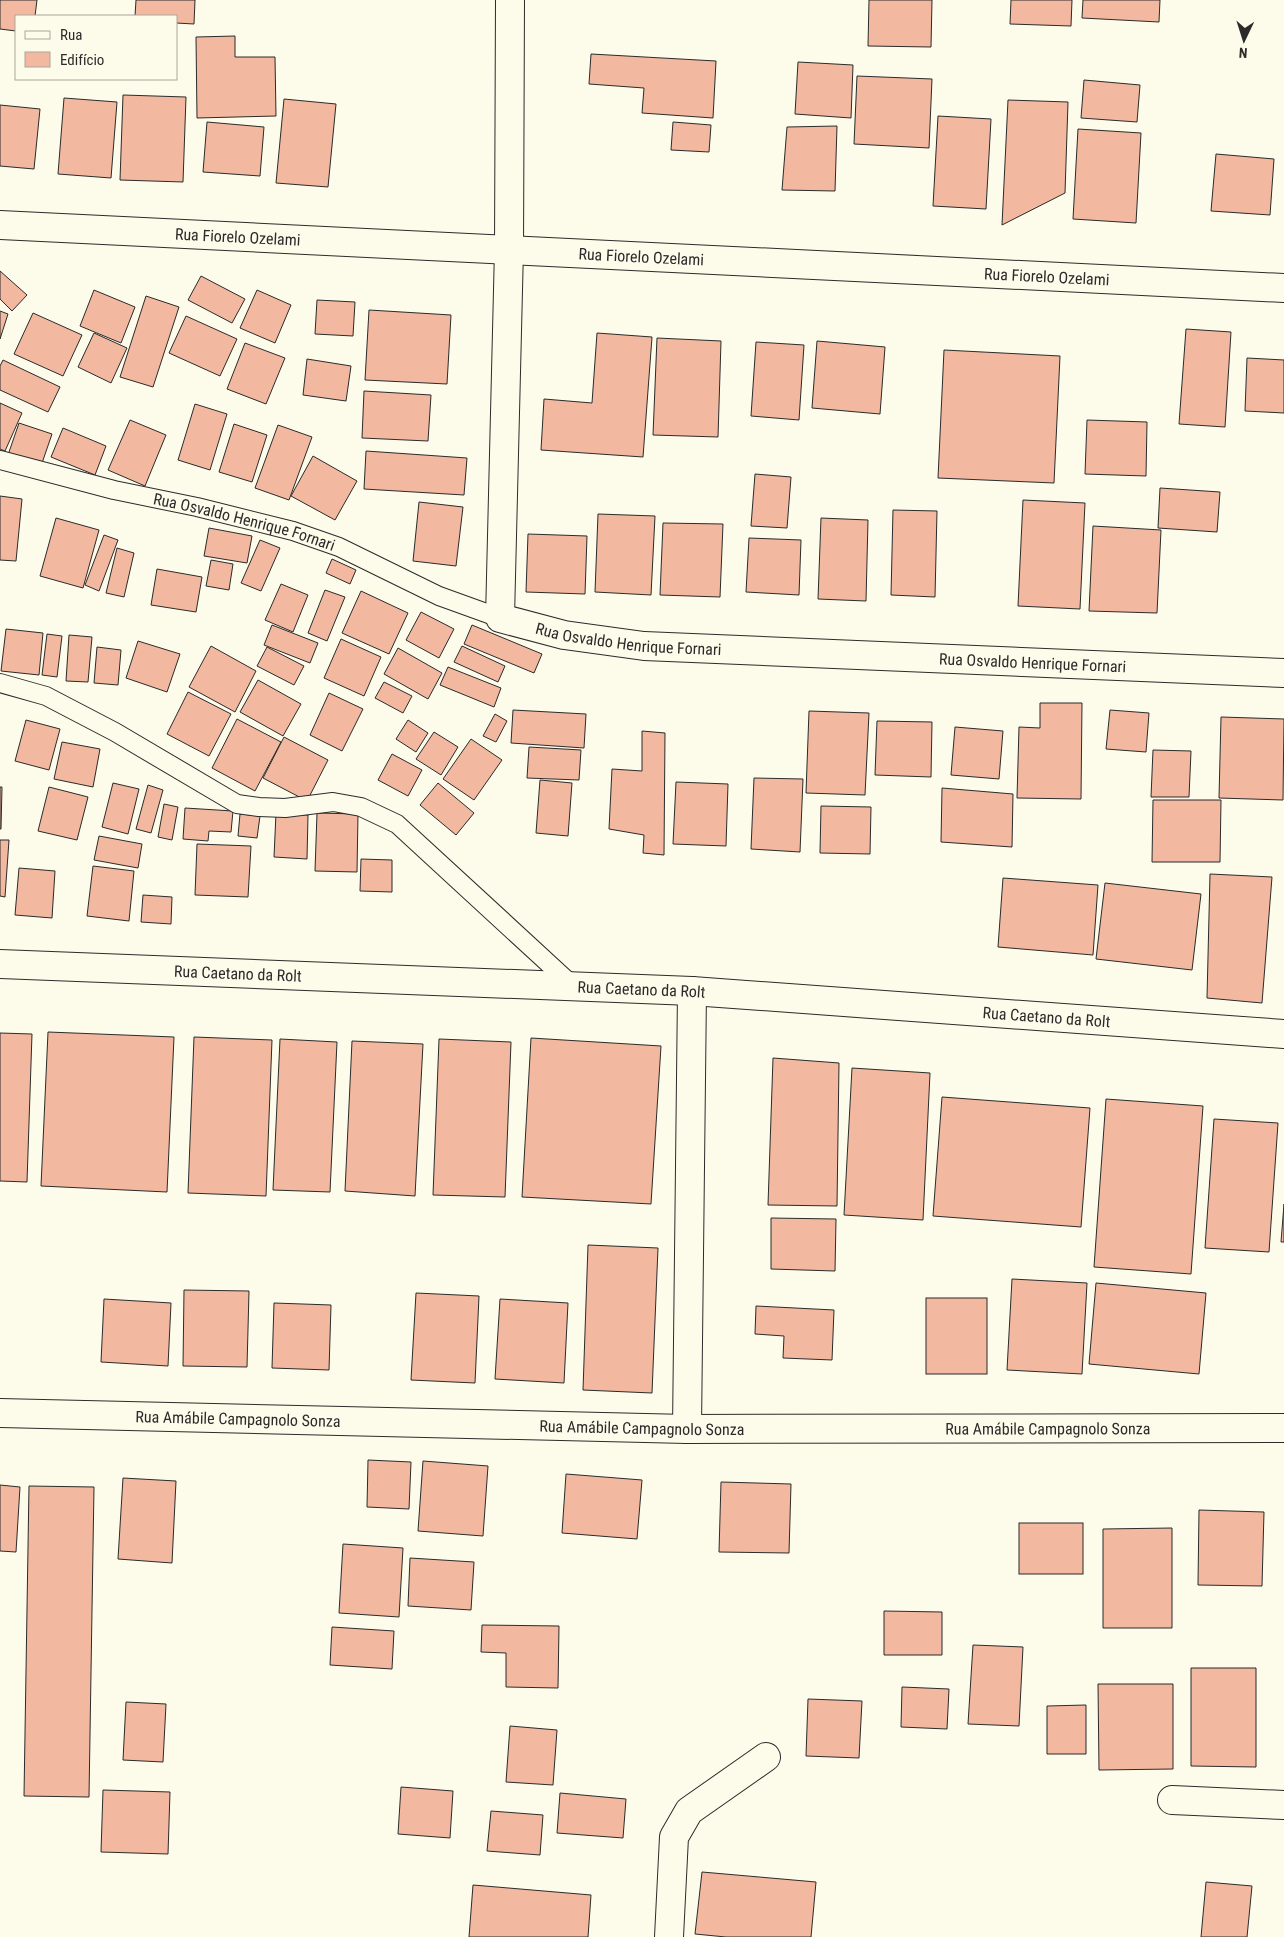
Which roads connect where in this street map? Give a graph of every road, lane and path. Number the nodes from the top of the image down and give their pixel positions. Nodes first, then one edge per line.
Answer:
1 (510, 0) edge
2 (0, 225) edge
3 (509, 250) junction
4 (1284, 288) edge
5 (0, 460) edge
6 (500, 618) junction
7 (1284, 673) edge
8 (0, 683) edge
9 (0, 964) edge
10 (572, 985) junction
11 (692, 991) junction
12 (1284, 1034) edge
13 (0, 1413) edge
14 (686, 1428) junction
15 (1284, 1428) edge
16 (766, 1757) dead end
17 (1172, 1800) dead end
18 (1284, 1805) edge
19 (669, 1937) edge

1 - 3 street
2 - 3 street, Rua Fiorelo Ozelami
3 - 4 street, Rua Fiorelo Ozelami
3 - 6 street
5 - 6 lane, Rua Osvaldo Henrique Fornari
6 - 7 street, Rua Osvaldo Henrique Fornari
8 - 10 lane
9 - 10 street, Rua Caetano da Rolt
10 - 11 street, Rua Caetano da Rolt
11 - 12 street, Rua Caetano da Rolt
11 - 14 street
13 - 14 street, Rua Amábile Campagnolo Sonza
14 - 15 street, Rua Amábile Campagnolo Sonza
16 - 19 street
17 - 18 street

